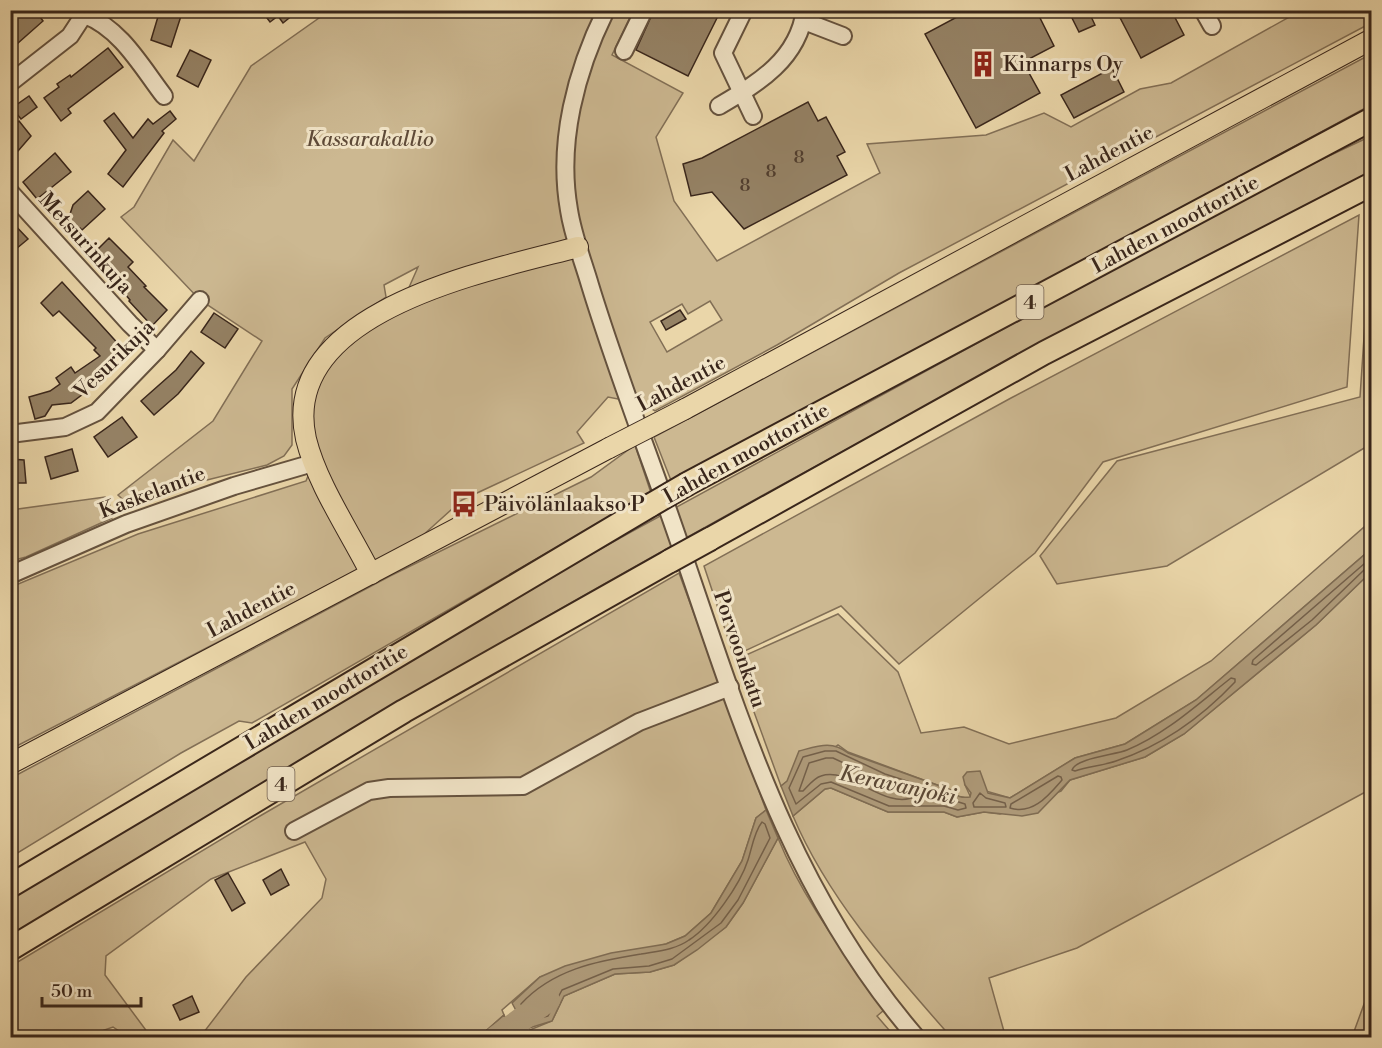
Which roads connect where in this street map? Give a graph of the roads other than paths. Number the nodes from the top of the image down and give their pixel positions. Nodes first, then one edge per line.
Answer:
1 (606, 10) edge
2 (644, 10) edge
3 (744, 10) edge
4 (1203, 10) edge
5 (86, 13) edge
6 (804, 16) edge
7 (1212, 26) dead end
8 (843, 36) dead end
9 (1371, 39) edge
10 (624, 51) dead end
11 (10, 83) edge
12 (742, 93) junction
13 (164, 96) dead end
14 (719, 106) dead end
15 (753, 116) dead end
16 (1371, 119) edge
17 (1371, 184) edge
18 (12, 197) edge
19 (578, 247) junction
20 (200, 300) dead end
21 (158, 350) junction
22 (10, 435) edge
23 (313, 463) junction
24 (371, 574) junction
25 (10, 575) edge
26 (729, 687) junction
27 (10, 764) edge
28 (294, 831) dead end
29 (10, 886) edge
30 (10, 949) edge
31 (917, 1038) edge

1 - 19 street, Porvoonkatu
2 - 10 street
3 - 12 street
4 - 7 street
5 - 11 street
5 - 13 street
6 - 8 street
6 - 12 street
9 - 24 main road, Lahdentie, bridge
12 - 14 street
12 - 15 street
16 - 29 highway, Lahden moottoritie / 4, bridge
17 - 30 highway, 4, bridge
18 - 21 street, Metsurinkuja
19 - 23 main road
19 - 26 street, Porvoonkatu
20 - 21 street, Vesurikuja
21 - 22 street, Vesurikuja
23 - 24 main road
23 - 25 street, Kaskelantie
24 - 27 main road, Lahdentie
26 - 28 street
26 - 31 street, Porvoonkatu

